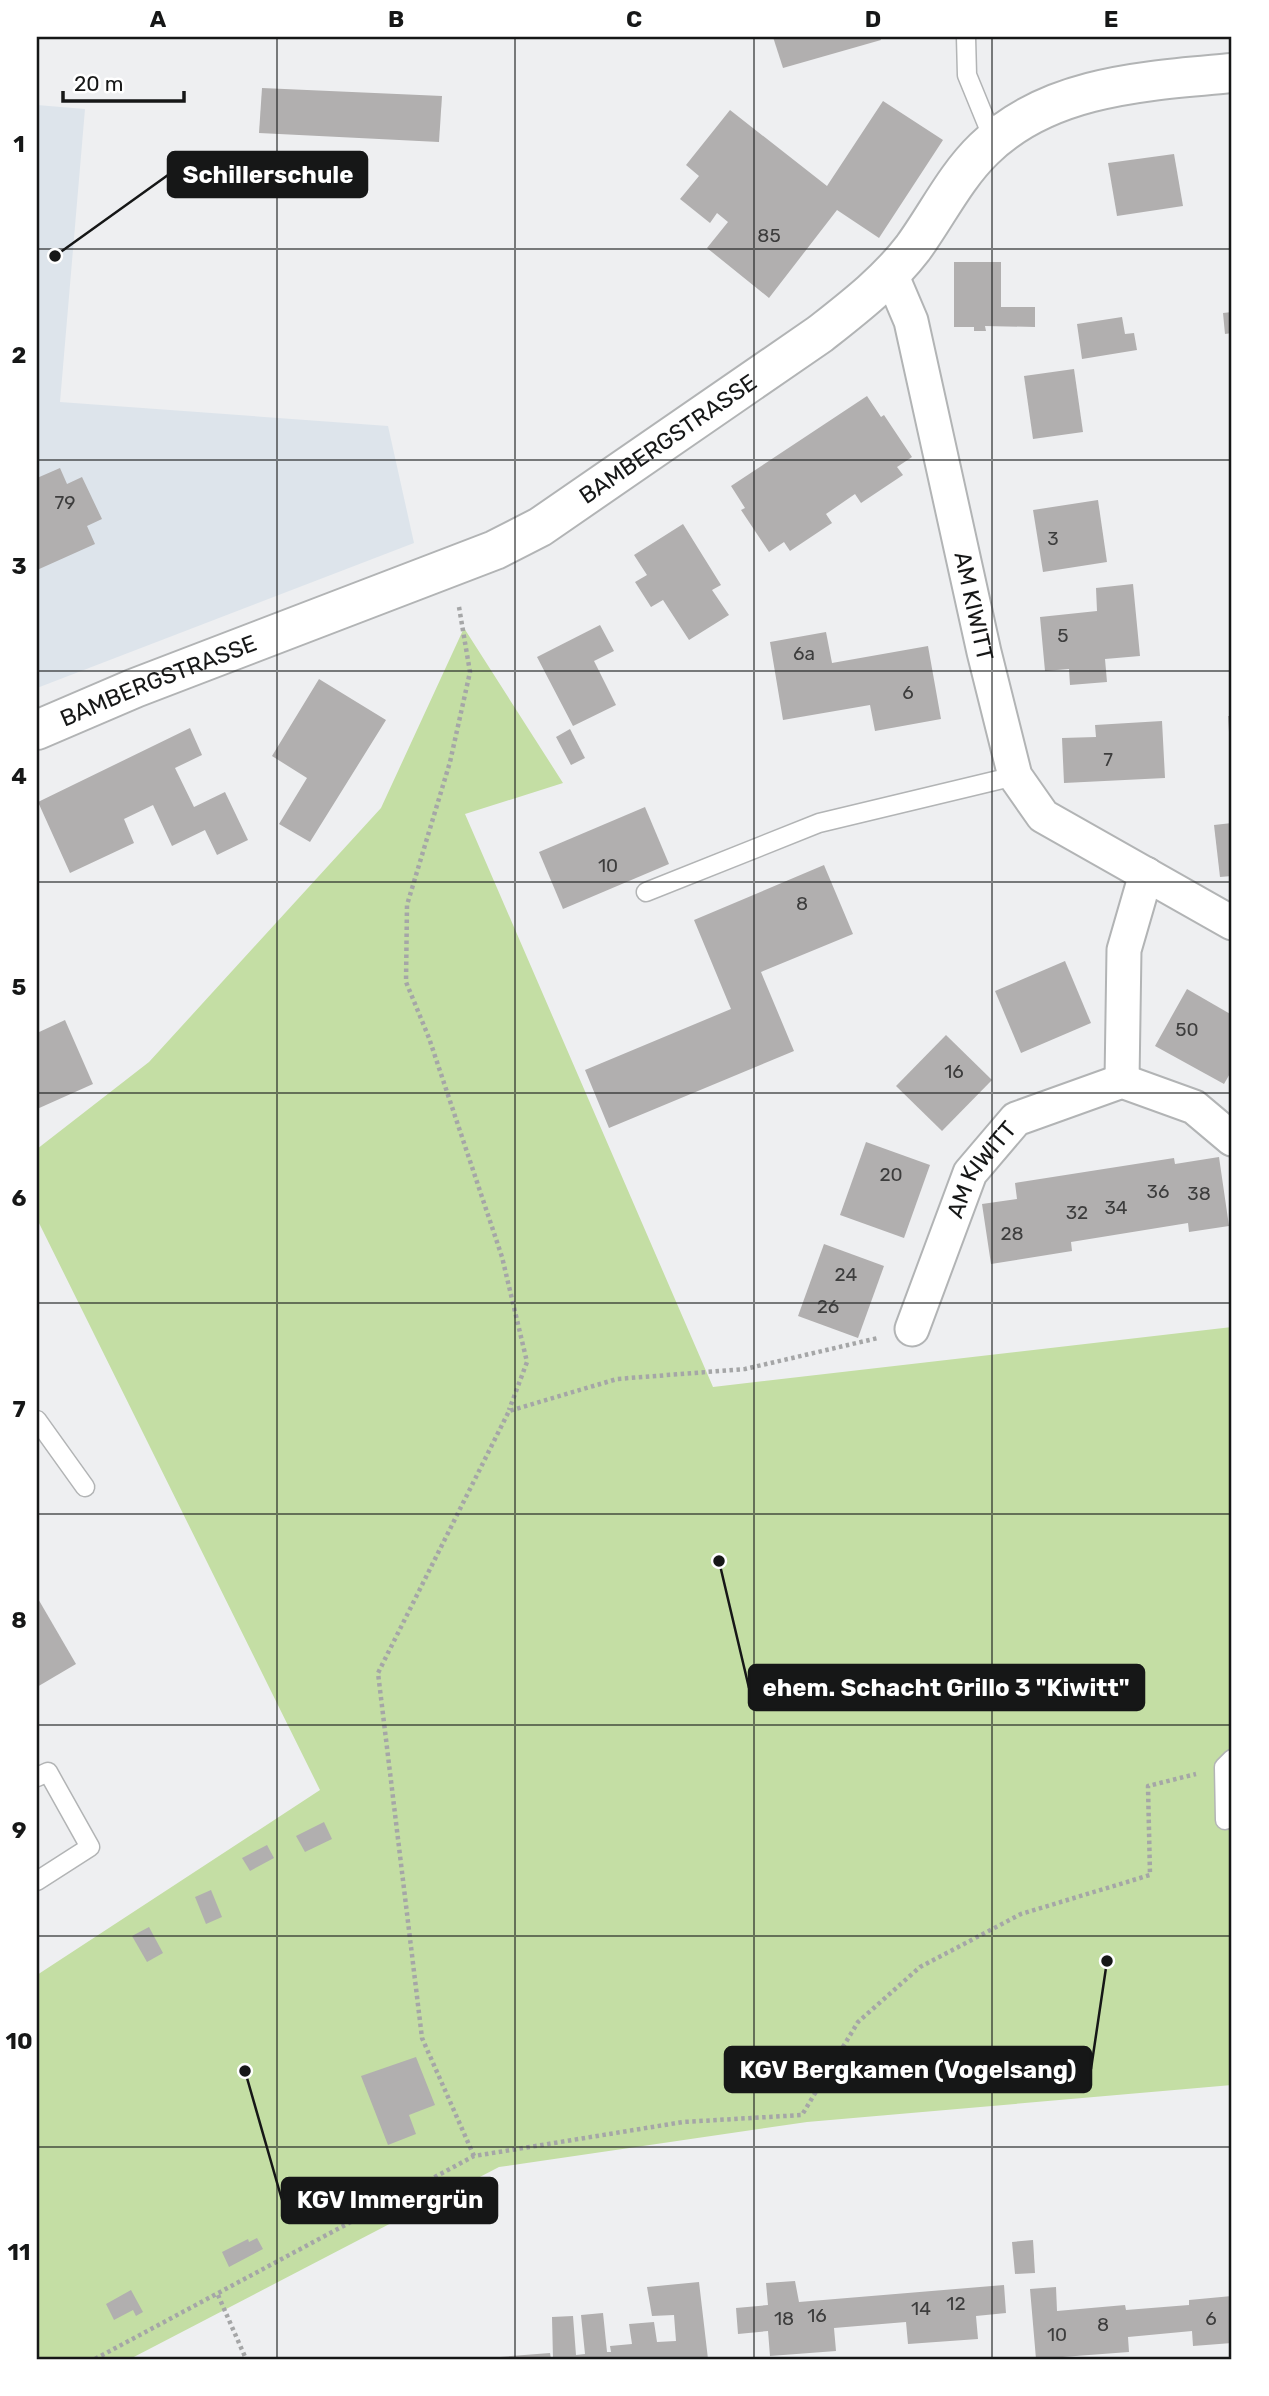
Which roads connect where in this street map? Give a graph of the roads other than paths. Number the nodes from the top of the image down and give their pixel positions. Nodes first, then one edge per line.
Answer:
1 (966, 37) edge
2 (1232, 73) edge
3 (993, 141) junction
4 (891, 274) junction
5 (37, 730) edge
6 (1015, 776) junction
7 (1146, 874) junction
8 (646, 892) dead end
9 (1232, 923) edge
10 (1122, 1081) junction
11 (1232, 1139) edge
12 (912, 1329) road end
13 (37, 1420) edge
14 (85, 1487) dead end
15 (1228, 1763) edge
16 (37, 1777) edge
17 (1225, 1821) dead end
18 (37, 1881) edge

1 - 3 lane
2 - 3 street, BAMBERGSTRASSE
3 - 4 street, BAMBERGSTRASSE
4 - 5 street, BAMBERGSTRASSE
4 - 6 street, AM KIWITT
6 - 7 street, AM KIWITT
6 - 8 lane
7 - 9 street, AM KIWITT
7 - 10 street
10 - 11 street
10 - 12 street, AM KIWITT
13 - 14 lane
15 - 17 lane
16 - 18 lane

